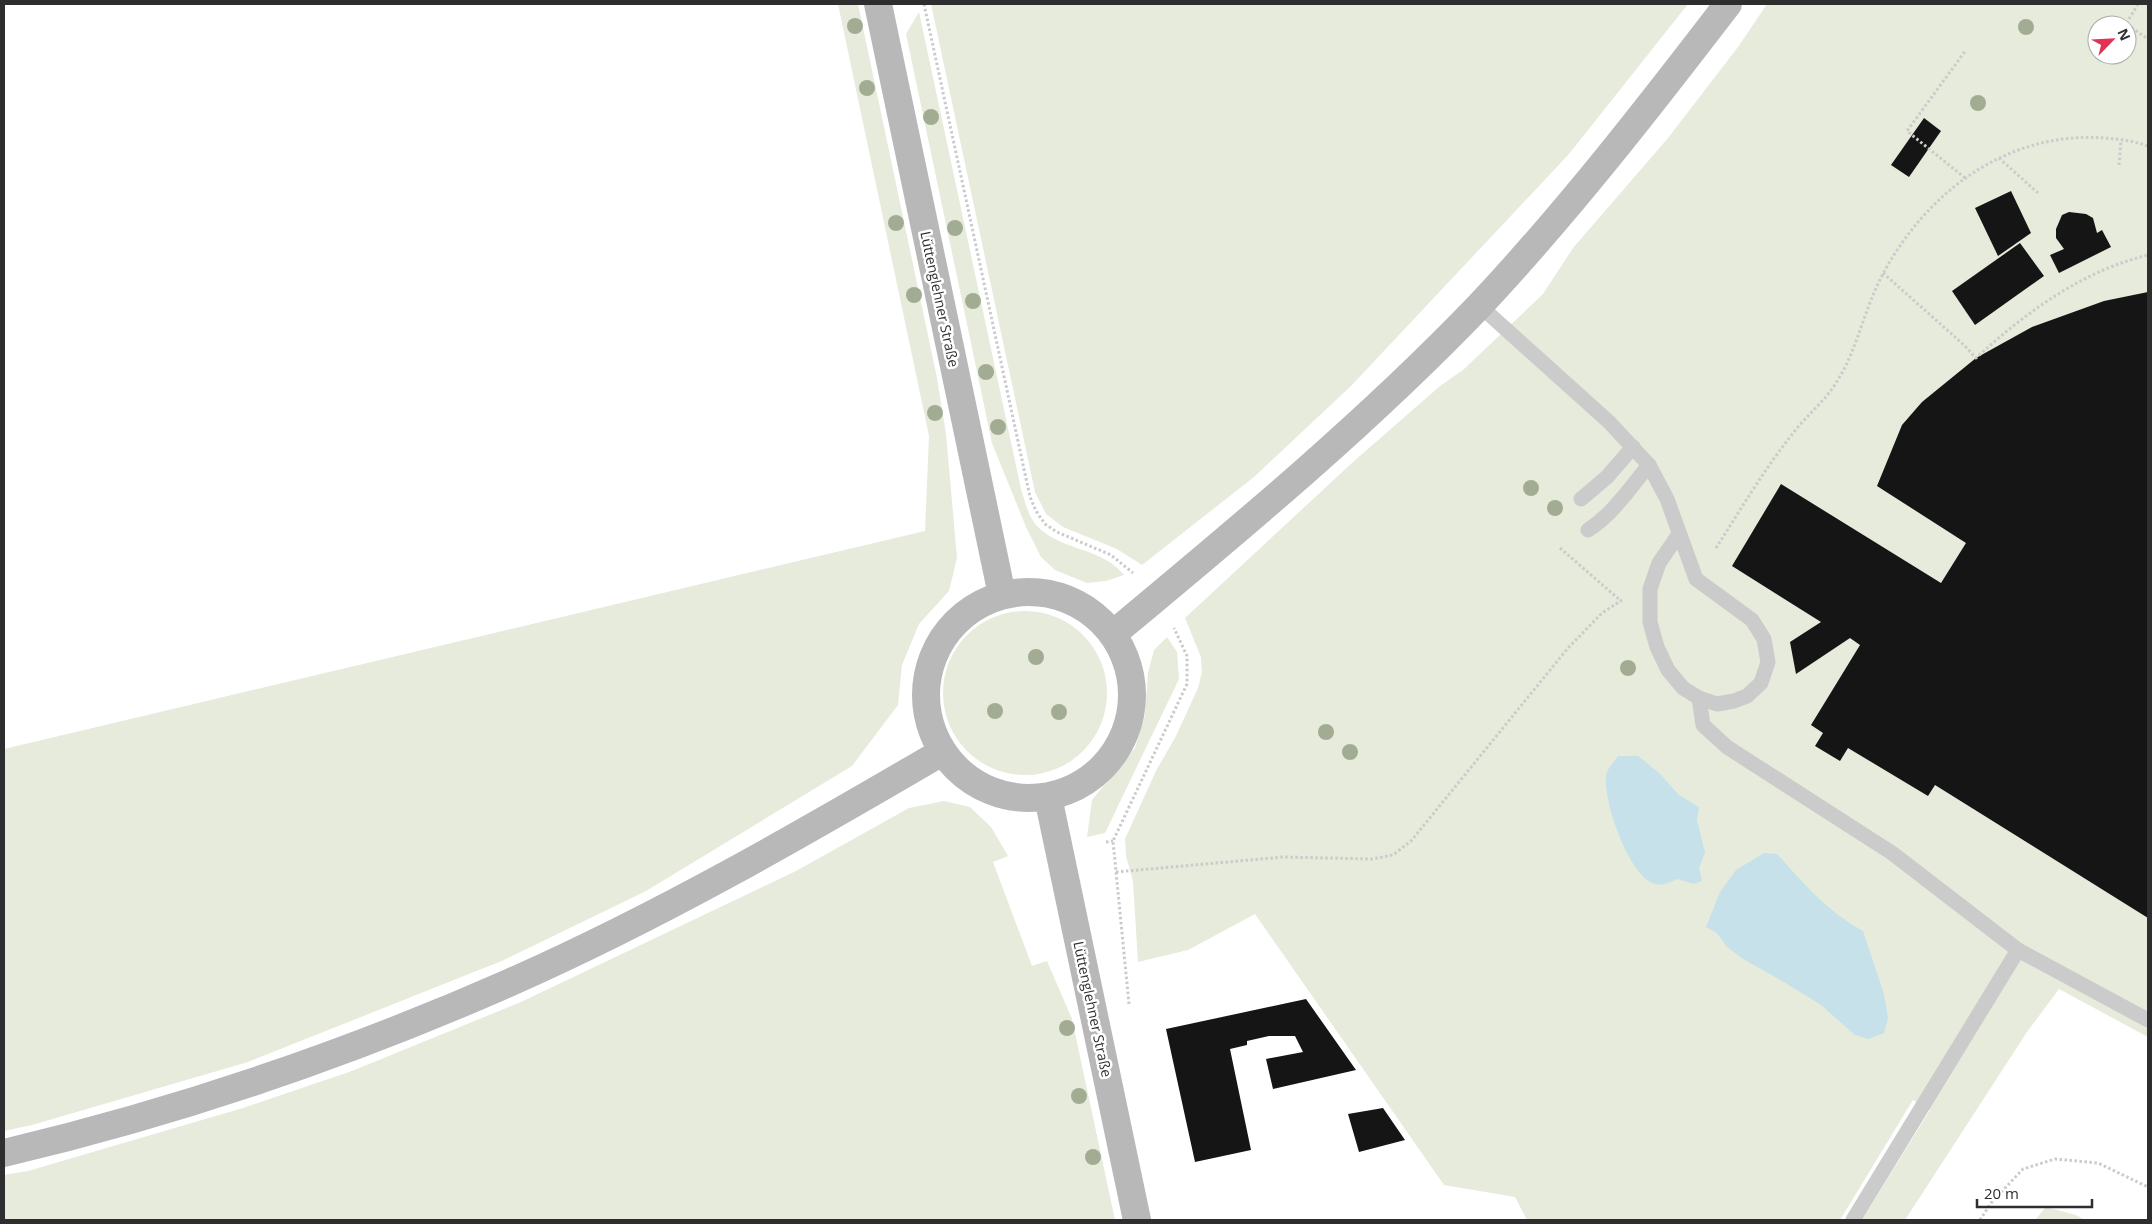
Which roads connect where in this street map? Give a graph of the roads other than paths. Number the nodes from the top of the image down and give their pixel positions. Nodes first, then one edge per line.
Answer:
1 (878, 4) edge
2 (1728, 4) edge
3 (1479, 305) junction
4 (1633, 447) junction
5 (1649, 465) junction
6 (1581, 499) dead end
7 (1588, 530) dead end
8 (1679, 534) junction
9 (1002, 595) junction
10 (1113, 634) junction
11 (1699, 698) junction
12 (942, 752) junction
13 (1048, 798) junction
14 (2018, 950) junction
15 (2148, 1020) edge
16 (4, 1153) edge
17 (1137, 1220) edge
18 (1853, 1220) edge

1 - 9 main road, Lüttenglehner Straße
2 - 3 main road
3 - 4 lane
3 - 10 main road
4 - 5 lane
4 - 6 lane
5 - 7 lane
5 - 8 lane
8 - 11 lane
8 - 11 lane
9 - 10 main road
9 - 12 main road
10 - 13 main road
11 - 14 lane
12 - 13 main road
12 - 16 main road
13 - 17 main road, Lüttenglehner Straße
14 - 15 lane
14 - 18 lane

